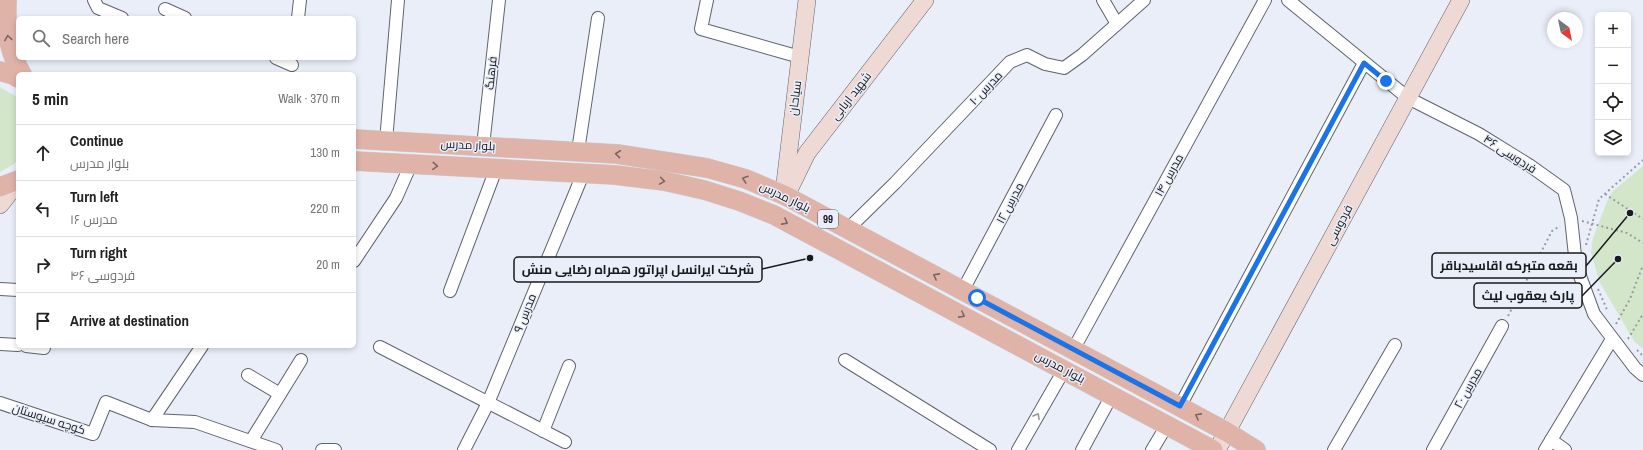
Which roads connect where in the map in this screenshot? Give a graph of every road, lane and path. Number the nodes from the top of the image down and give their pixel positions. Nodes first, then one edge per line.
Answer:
1 (7, 0) edge
2 (94, 0) edge
3 (300, 0) edge
4 (398, 0) edge
5 (499, 0) edge
6 (707, 0) edge
7 (807, 0) edge
8 (925, 0) edge
9 (1103, 0) edge
10 (1144, 0) edge
11 (1265, 0) edge
12 (1288, 0) edge
13 (1461, 0) edge
14 (165, 9) dead end
15 (117, 16) edge
16 (181, 16) edge
17 (298, 16) edge
18 (598, 18) dead end
19 (1117, 24) junction
20 (800, 57) junction
21 (280, 60) edge
22 (1364, 63) junction
23 (292, 66) edge
24 (0, 71) edge
25 (21, 72) edge
26 (16, 77) edge
27 (1408, 98) junction
28 (1056, 115) dead end
29 (356, 139) edge
30 (386, 140) junction
31 (483, 146) junction
32 (578, 151) junction
33 (1643, 160) edge
34 (356, 161) edge
35 (795, 162) junction
36 (411, 164) junction
37 (496, 169) junction
38 (583, 174) junction
39 (16, 182) edge
40 (16, 184) edge
41 (0, 186) edge
42 (1605, 194) junction
43 (785, 196) junction
44 (0, 205) edge
45 (1571, 218) junction
46 (1643, 219) edge
47 (1592, 224) junction
48 (848, 229) junction
49 (1643, 242) edge
50 (1586, 246) dead end
51 (356, 258) edge
52 (1643, 265) edge
53 (1596, 283) dead end
54 (0, 289) edge
55 (16, 290) edge
56 (963, 290) junction
57 (450, 291) dead end
58 (1608, 312) dead end
59 (1643, 314) edge
60 (1611, 319) dead end
61 (1502, 326) joint
62 (1618, 337) junction
63 (0, 344) edge
64 (16, 345) edge
65 (1395, 345) dead end
66 (1633, 345) dead end
67 (380, 347) dead end
68 (201, 348) edge
69 (1074, 350) junction
70 (1643, 356) edge
71 (301, 360) dead end
72 (845, 360) dead end
73 (569, 366) dead end
74 (1064, 370) junction
75 (248, 375) dead end
76 (1643, 375) edge
77 (280, 394) junction
78 (1112, 396) junction
79 (0, 403) edge
80 (488, 403) junction
81 (1180, 406) junction
82 (152, 420) junction
83 (1167, 425) junction
84 (543, 431) junction
85 (1227, 432) junction
86 (251, 441) junction
87 (565, 442) dead end
88 (1548, 445) edge
89 (276, 450) edge
90 (322, 450) edge
91 (334, 450) edge
92 (464, 450) edge
93 (990, 450) edge
94 (1018, 450) edge
95 (1082, 450) edge
96 (1152, 450) edge
97 (1213, 450) edge
98 (1217, 450) edge
99 (1256, 450) edge
100 (1334, 450) edge
101 (1433, 450) edge
102 (1566, 450) edge

25 -> 1 main road
2 - 15 street
3 - 17 street
4 - 30 street
5 - 31 street, فرهنگ
6 - 20 street
7 - 20 main road, سیاحان
8 - 35 main road, شهید اربابی
9 - 19 street
10 - 19 street, مدرس ۱۰
11 - 69 street, مدرس ۱۴
12 - 22 street, فردوسی ۴۶
13 - 27 main road, فردوسی
14 - 16 street
18 - 32 street
19 - 48 street, مدرس ۱۰
20 - 35 main road, سیاحان
21 - 23 street
22 - 27 street, فردوسی ۴۶
22 - 81 street
24 - 26 main road
27 - 45 street, فردوسی ۴۶
27 - 85 main road, فردوسی
28 - 56 street, مدرس ۱۲
29 - 30 main road, بلوار مدرس / 99
30 - 31 main road, بلوار مدرس / 99
31 - 32 main road, بلوار مدرس / 99
43 -> 32 main road, بلوار مدرس / 99
33 - 42 path
34 - 36 main road, بلوار مدرس / 99
35 - 43 main road, شهید اربابی
36 -> 37 main road, بلوار مدرس / 99
36 - 51 street
37 - 38 main road, بلوار مدرس / 99
37 - 57 street
38 -> 74 main road, بلوار مدرس / 99
38 - 80 street, مدرس ۹
39 - 41 main road
40 - 44 main road
42 - 46 path
42 - 47 path
43 - 48 main road, بلوار مدرس / 99
45 - 47 path
45 - 61 path
45 - 62 street, فردوسی ۴۶
47 - 49 path
47 - 50 path
56 -> 48 main road, بلوار مدرس / 99
52 - 60 path
53 - 58 path
54 - 55 street
56 - 69 main road, بلوار مدرس / 99
59 - 62 path
61 - 101 street, مدرس ۲۰
62 - 76 street, فردوسی ۴۶
62 - 88 street
63 - 64 street
65 - 100 street
66 - 70 path
67 - 80 street
68 - 82 street
69 - 81 main road, بلوار مدرس / 99
71 - 77 street
72 - 93 street
73 - 84 street
74 - 78 main road, بلوار مدرس / 99
94 -> 74 street
75 - 77 street
77 - 86 street
78 - 83 main road, بلوار مدرس / 99
78 - 95 street
79 - 82 street, کوچه سیوستان
80 - 84 street
80 - 92 street, مدرس ۹
85 -> 81 main road, بلوار مدرس / 99
82 - 86 street
83 - 96 street
83 - 97 main road, بلوار مدرس / 99
84 - 87 street
85 - 98 main road, فردوسی
85 - 99 main road, بلوار مدرس / 99
86 - 89 street
88 - 102 street
90 - 91 street

